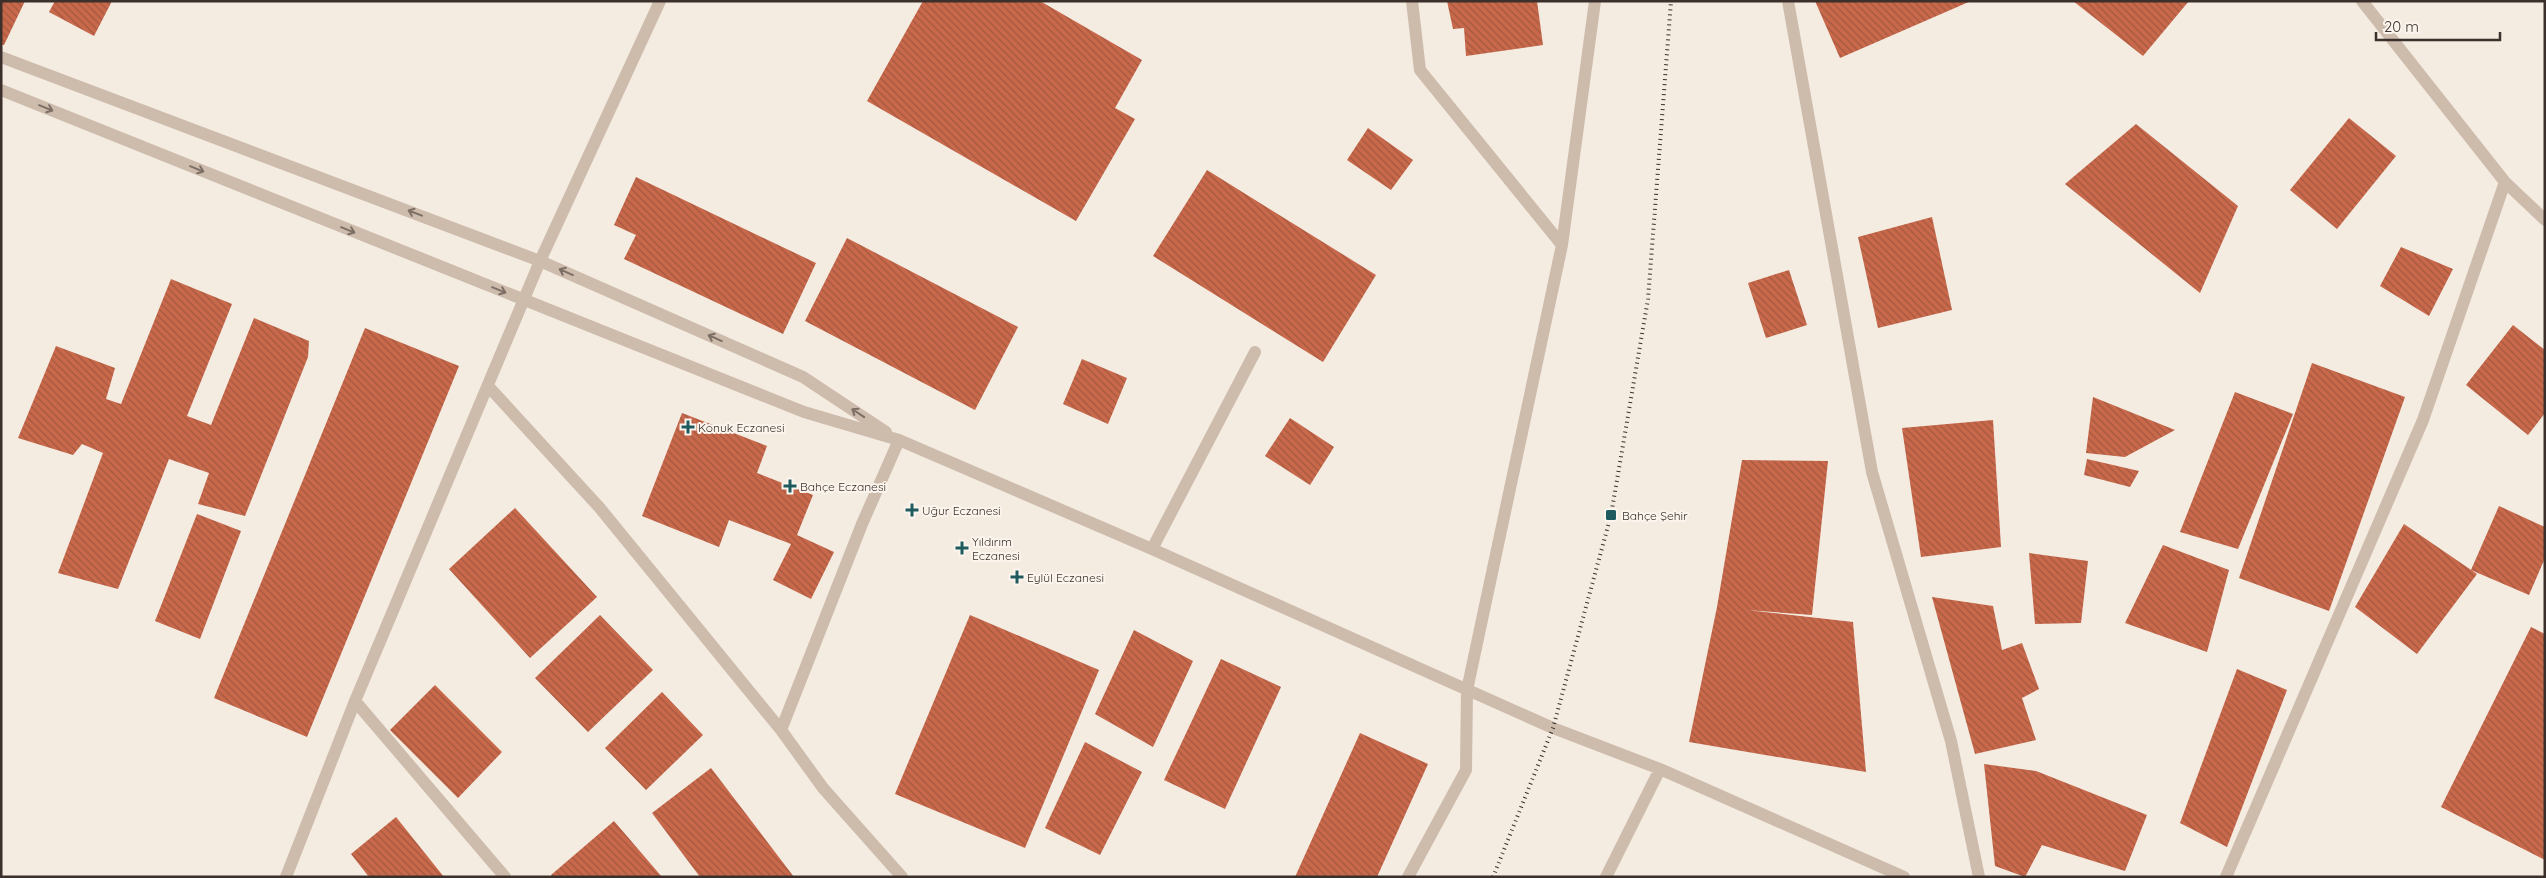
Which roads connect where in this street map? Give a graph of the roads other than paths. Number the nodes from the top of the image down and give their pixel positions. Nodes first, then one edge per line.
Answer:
1 (660, 1) edge
2 (1412, 1) edge
3 (1595, 1) edge
4 (1788, 1) edge
5 (2362, 1) edge
6 (1, 57) edge
7 (1, 90) edge
8 (2505, 182) junction
9 (2545, 220) edge
10 (1562, 245) junction
11 (540, 260) junction
12 (523, 300) junction
13 (1256, 352) dead end
14 (488, 386) junction
15 (898, 440) junction
16 (1152, 549) junction
17 (1467, 690) junction
18 (355, 701) junction
19 (780, 730) junction
20 (1660, 769) junction
21 (286, 877) edge
22 (505, 877) edge
23 (902, 877) edge
24 (1408, 877) edge
25 (1606, 877) edge
26 (1904, 877) edge
27 (1979, 877) edge
28 (2226, 877) edge

1 - 11 street
2 - 10 street
3 - 10 street
4 - 27 street
5 - 8 street
11 -> 6 street
7 -> 12 street
8 - 9 street
8 - 28 street
10 - 17 street
11 - 12 street
15 -> 11 street
12 - 14 street
12 - 15 street
13 - 16 street
14 - 18 street
14 - 19 street
15 - 16 street
15 - 19 street
16 - 17 street
17 - 20 street
17 - 24 street
18 - 21 street
18 - 22 street
19 - 23 street
20 - 25 street
20 - 26 street

